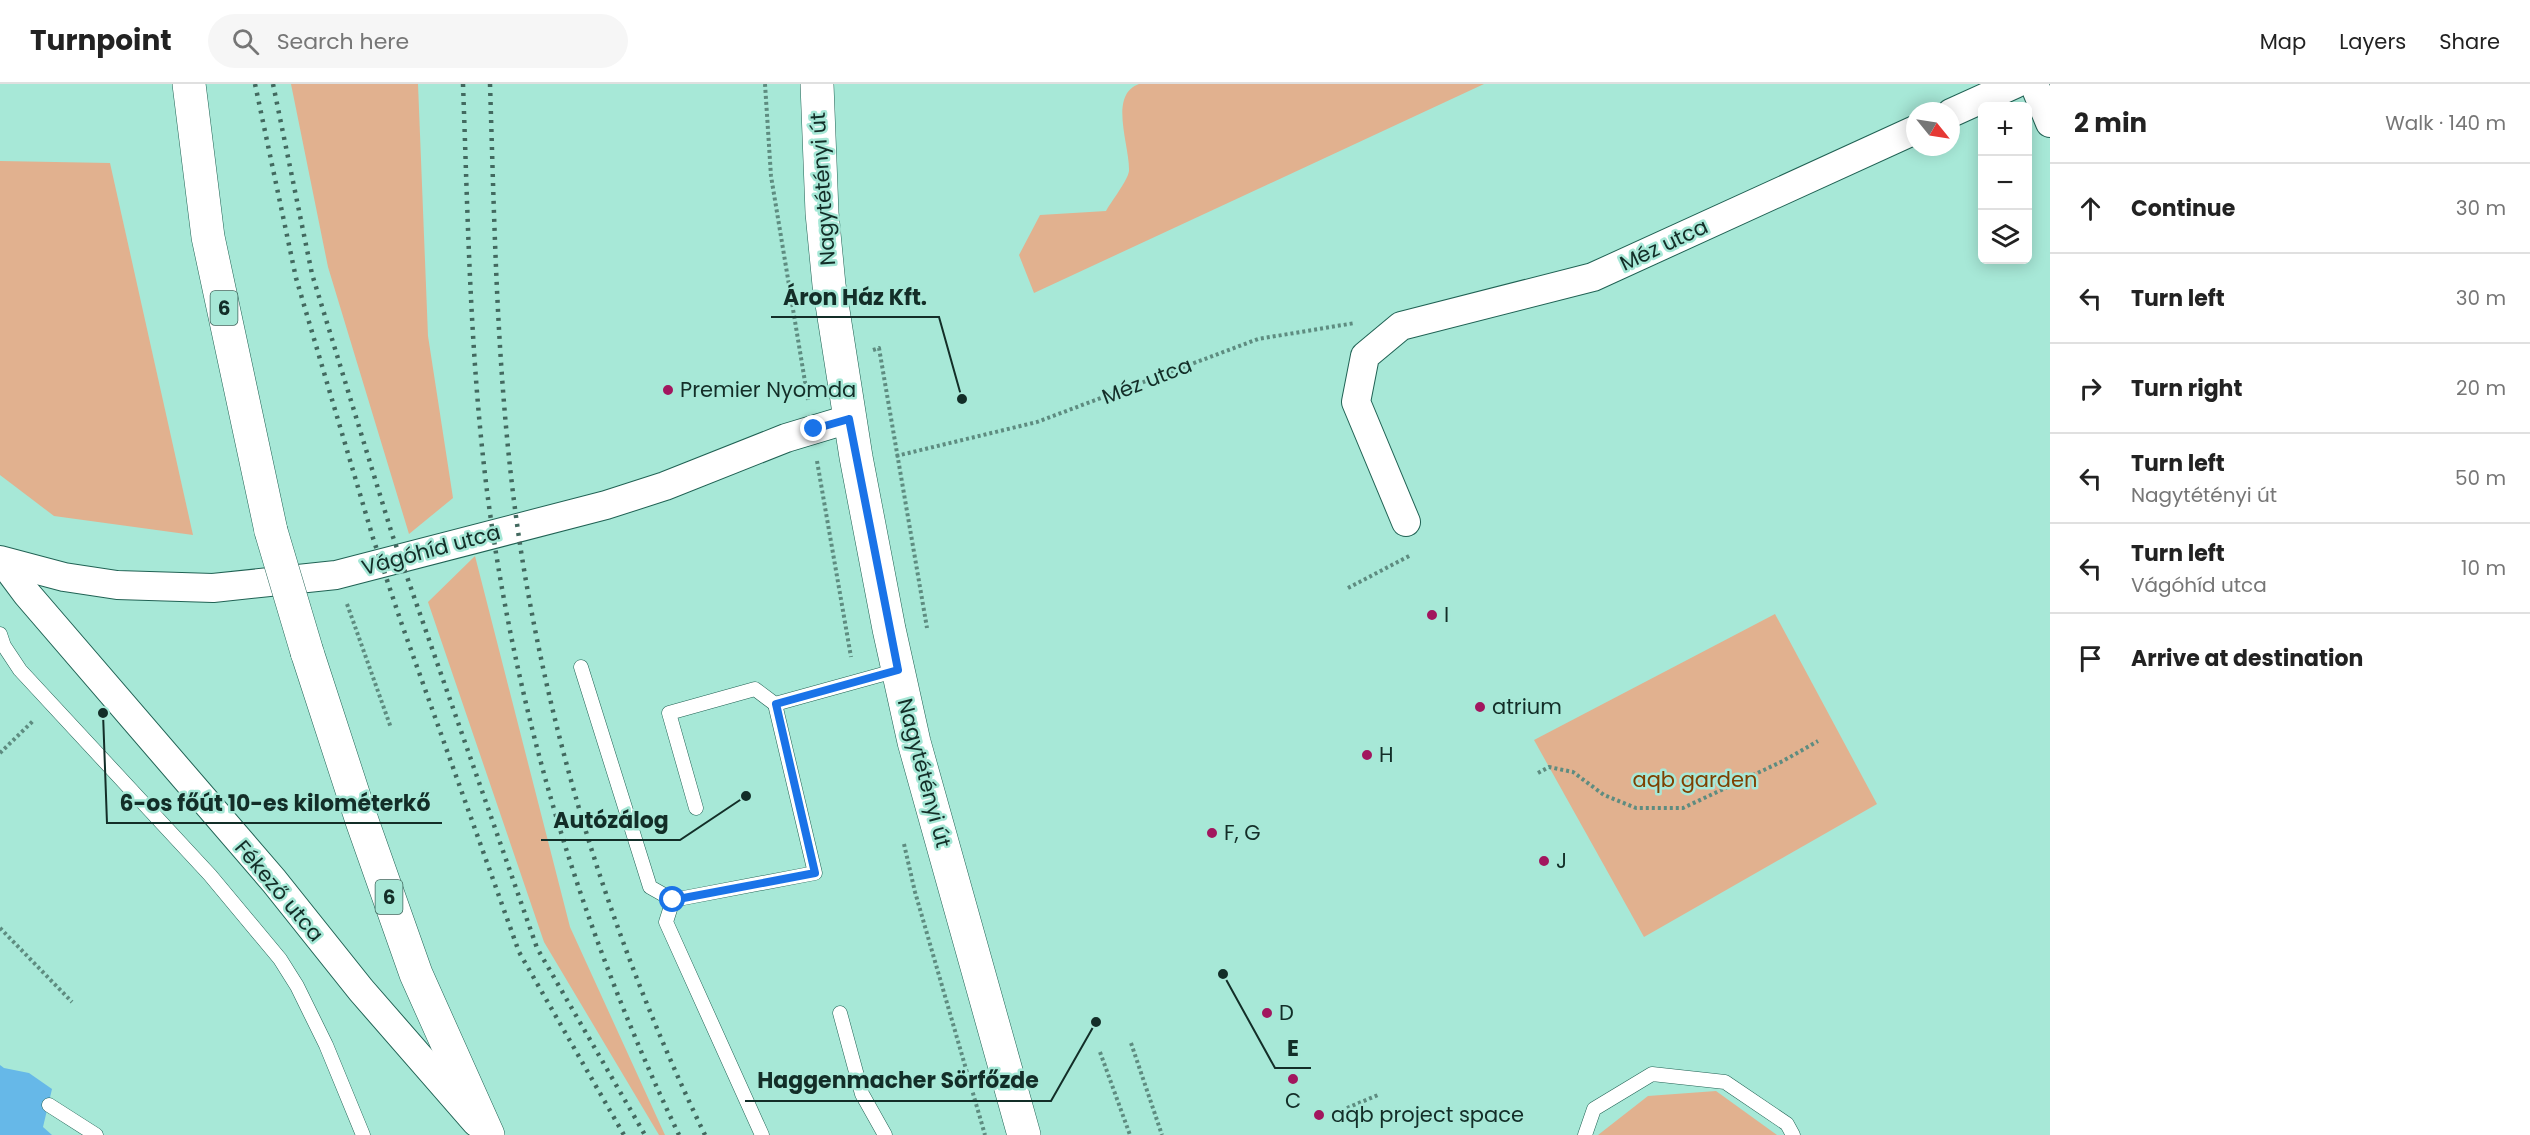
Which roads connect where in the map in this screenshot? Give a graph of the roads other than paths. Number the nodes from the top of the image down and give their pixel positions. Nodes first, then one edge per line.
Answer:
1 (189, 84) edge
2 (817, 84) edge
3 (2015, 84) edge
4 (1960, 109) edge
5 (1906, 134) edge
6 (849, 419) junction
7 (1406, 522) dead end
8 (1, 568) edge
9 (0, 634) edge
10 (581, 667) dead end
11 (898, 670) junction
12 (776, 704) junction
13 (696, 808) dead end
14 (673, 900) junction
15 (840, 1013) dead end
16 (49, 1105) dead end
17 (96, 1135) edge
18 (363, 1135) edge
19 (488, 1135) edge
20 (762, 1135) edge
21 (885, 1135) edge
22 (1024, 1135) edge
23 (1584, 1135) edge
24 (1793, 1135) edge

1 - 19 main road, 6, bridge
2 - 6 main road, Nagytétényi út
3 - 4 street
5 - 7 street, Méz utca
6 - 8 street, Vágóhíd utca
6 - 11 main road, Nagytétényi út
8 - 19 street, Fékező utca
9 - 18 lane
10 - 14 lane
11 - 12 lane
11 - 22 main road, Nagytétényi út
12 - 13 lane
12 - 14 lane
14 - 20 lane
15 - 21 lane
16 - 17 lane
23 - 24 lane

